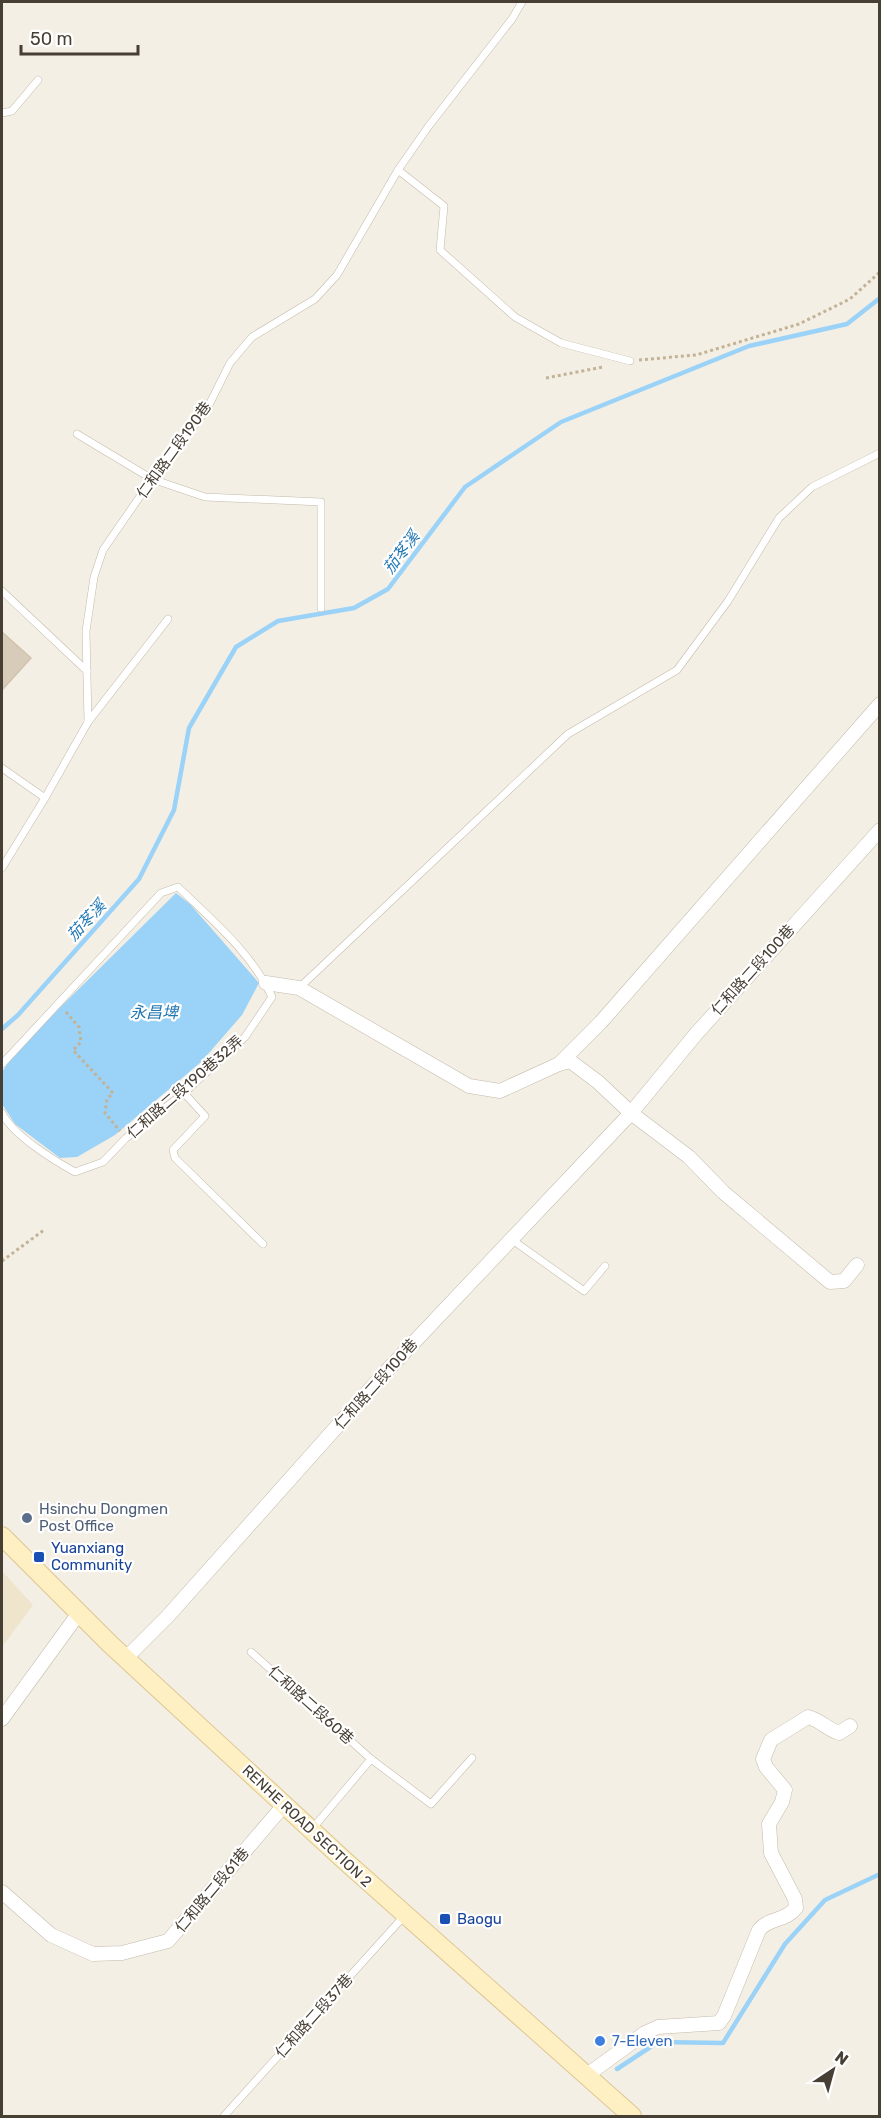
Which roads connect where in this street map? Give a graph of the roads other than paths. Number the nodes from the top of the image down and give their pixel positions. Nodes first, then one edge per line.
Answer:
1 (522, 2) edge
2 (38, 80) dead end
3 (2, 113) edge
4 (398, 170) junction
5 (630, 361) road end
6 (77, 434) dead end
7 (879, 453) edge
8 (152, 479) junction
9 (2, 591) edge
10 (321, 608) dead end
11 (168, 619) dead end
12 (87, 671) junction
13 (879, 704) edge
14 (88, 722) junction
15 (2, 768) edge
16 (45, 798) junction
17 (879, 830) edge
18 (2, 868) edge
19 (266, 983) junction
20 (299, 988) junction
21 (2, 1064) edge
22 (559, 1064) junction
23 (184, 1093) junction
24 (2, 1113) edge
25 (631, 1113) junction
26 (511, 1239) junction
27 (262, 1244) dead end
28 (857, 1265) dead end
29 (605, 1266) dead end
30 (2, 1536) edge
31 (79, 1613) junction
32 (251, 1652) dead end
33 (126, 1658) junction
34 (2, 1719) edge
35 (850, 1726) dead end
36 (472, 1758) dead end
37 (371, 1759) junction
38 (284, 1805) junction
39 (312, 1830) junction
40 (2, 1892) edge
41 (405, 1915) junction
42 (587, 2075) junction
43 (626, 2112) edge
44 (224, 2116) edge

1 - 4 lane, 仁和路二段190巷
2 - 3 lane
4 - 5 lane
4 - 8 lane, 仁和路二段190巷
6 - 8 lane
7 - 20 lane
8 - 10 lane
8 - 12 lane, 仁和路二段190巷
9 - 12 lane
11 - 14 lane
12 - 14 lane, 仁和路二段190巷
13 - 22 street
14 - 16 lane
15 - 16 lane
16 - 18 lane
17 - 25 street, 仁和路二段100巷
19 - 20 street
19 - 21 lane
19 - 23 lane, 仁和路二段190巷32弄
20 - 22 street
22 - 25 street
23 - 24 lane, 仁和路二段190巷32弄
23 - 27 lane
25 - 26 street, 仁和路二段100巷
25 - 28 street
26 - 29 lane
26 - 33 street, 仁和路二段100巷
30 - 31 main road, RENHE ROAD SECTION 2
31 - 33 main road, RENHE ROAD SECTION 2
31 - 34 street
32 - 37 lane, 仁和路二段60巷
33 - 38 main road, RENHE ROAD SECTION 2
35 - 42 street
36 - 37 lane, 仁和路二段60巷
37 - 39 lane
38 - 39 main road, RENHE ROAD SECTION 2
38 - 40 street, 仁和路二段61巷
39 - 41 main road, RENHE ROAD SECTION 2
41 - 42 main road, RENHE ROAD SECTION 2
41 - 44 lane, 仁和路二段37巷
42 - 43 main road, RENHE ROAD SECTION 2

